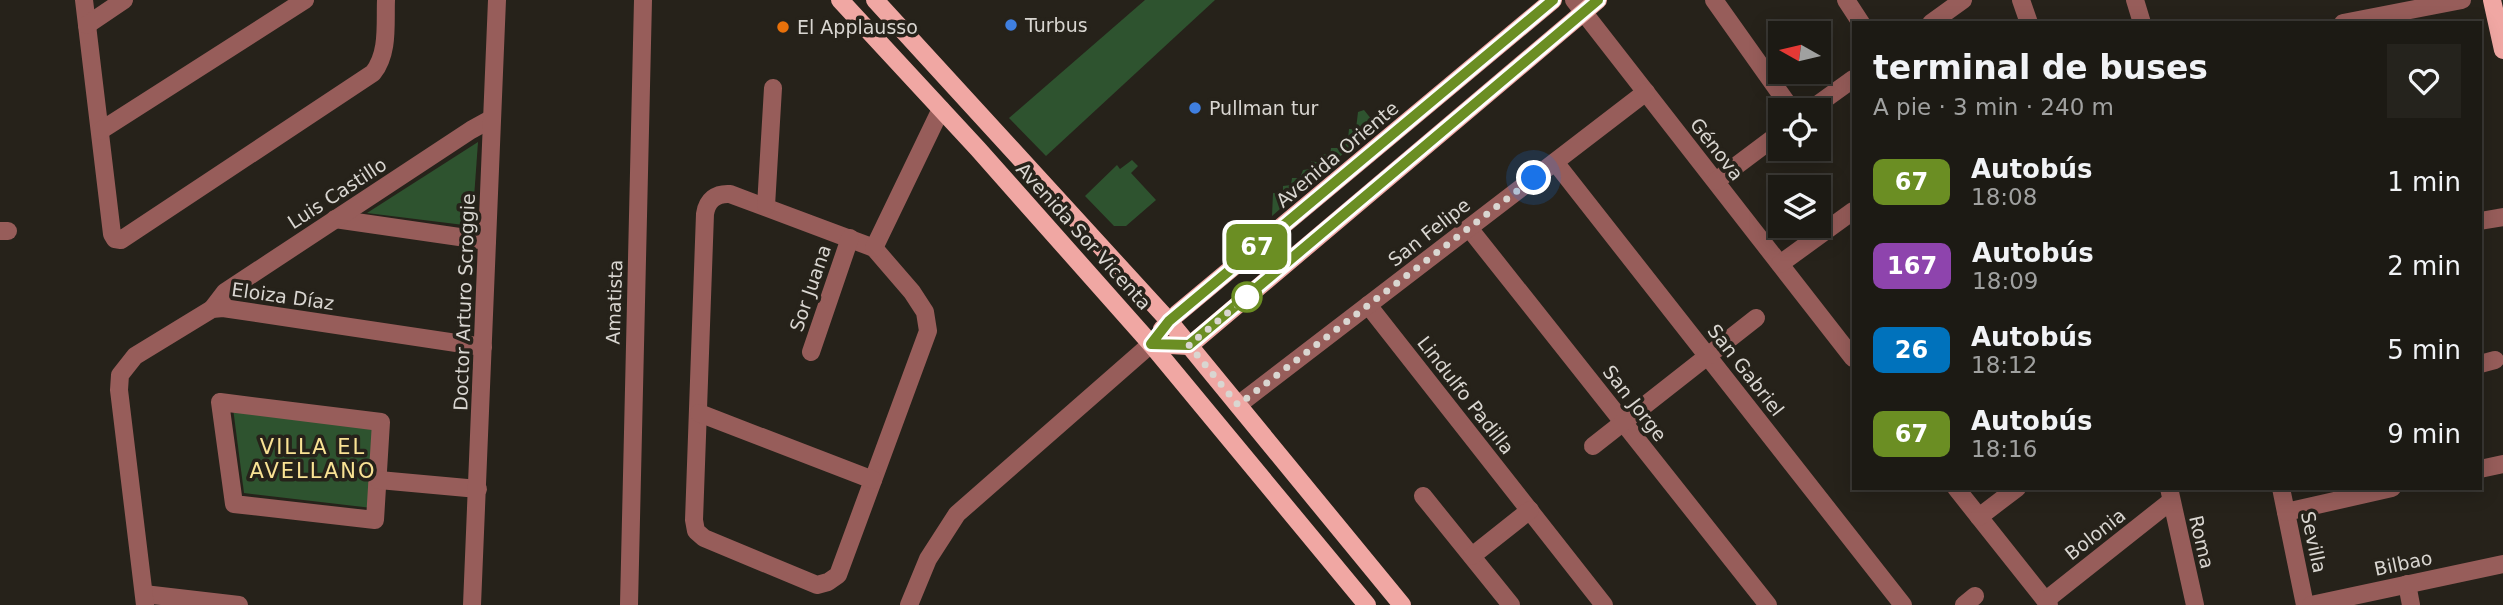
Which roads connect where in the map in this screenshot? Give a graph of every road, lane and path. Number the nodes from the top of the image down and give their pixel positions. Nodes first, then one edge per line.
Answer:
1 (84, 0) edge
2 (124, 0) edge
3 (305, 0) edge
4 (386, 0) edge
5 (497, 0) edge
6 (643, 0) edge
7 (840, 0) edge
8 (875, 0) edge
9 (1553, 0) edge
10 (1598, 0) edge
11 (1714, 0) edge
12 (1846, 0) edge
13 (1964, 0) edge
14 (2021, 0) edge
15 (2135, 0) edge
16 (2462, 0) edge
17 (2492, 0) edge
18 (1578, 6) edge
19 (2382, 19) edge
20 (1860, 21) edge
21 (1934, 21) edge
22 (2028, 21) edge
23 (2141, 21) edge
24 (2362, 21) edge
25 (87, 25) junction
26 (2503, 50) edge
27 (1852, 80) edge
28 (773, 88) dead end
29 (1646, 92) junction
30 (1783, 98) edge
31 (1827, 98) edge
32 (941, 109) junction
33 (491, 119) junction
34 (990, 125) junction
35 (1403, 126) junction
36 (958, 127) junction
37 (100, 131) junction
38 (1768, 142) edge
39 (1412, 157) junction
40 (1555, 162) junction
41 (1716, 181) junction
42 (766, 206) junction
43 (1852, 212) edge
44 (2503, 217) edge
45 (335, 219) junction
46 (2482, 220) edge
47 (1469, 228) junction
48 (850, 238) junction
49 (487, 241) junction
50 (1260, 245) junction
51 (874, 248) junction
52 (1780, 264) junction
53 (1283, 267) junction
54 (1368, 305) junction
55 (212, 309) junction
56 (1756, 318) dead end
57 (1169, 321) junction
58 (1151, 344) junction
59 (1189, 345) junction
60 (483, 347) junction
61 (1851, 349) edge
62 (811, 352) dead end
63 (1707, 356) junction
64 (1238, 405) junction
65 (699, 413) junction
66 (1624, 424) junction
67 (1592, 446) dead end
68 (2503, 464) edge
69 (2482, 469) edge
70 (873, 480) junction
71 (379, 481) junction
72 (478, 489) junction
73 (1958, 490) edge
74 (2014, 490) edge
75 (2281, 490) edge
76 (2383, 490) edge
77 (2170, 495) edge
78 (1423, 496) dead end
79 (1530, 510) junction
80 (2286, 512) junction
81 (1979, 517) junction
82 (1472, 556) junction
83 (2503, 566) edge
84 (2407, 584) junction
85 (144, 600) edge
86 (2047, 603) edge
87 (239, 605) edge
88 (472, 605) edge
89 (629, 605) edge
90 (909, 605) edge
91 (1367, 605) edge
92 (1402, 605) edge
93 (1511, 605) edge
94 (1604, 605) edge
95 (1768, 605) edge
96 (1903, 605) edge
97 (2194, 605) edge
98 (2305, 605) edge
99 (2311, 605) edge
100 (2411, 605) edge

1 - 25 street
2 - 25 street
3 - 37 street
4 - 37 street
5 - 33 street, Doctor Arturo Scroggie
6 - 89 street, Amatista
7 - 32 main road, Avenida Sor Vicenta
8 - 34 main road, Avenida Sor Vicenta
9 - 35 main road, Avenida Oriente
10 - 18 main road
11 - 30 street
12 - 20 street
13 - 21 street
14 - 22 street
15 - 23 street
16 - 19 street
17 - 26 main road
18 - 29 street, Génova
18 - 39 main road
19 - 24 street
25 - 37 street
27 - 31 street
28 - 42 street
29 - 40 street, San Felipe
29 - 41 street, Génova
32 - 36 main road, Avenida Sor Vicenta
32 - 51 street
33 - 45 street, Luis Castillo
33 - 49 street, Doctor Arturo Scroggie
34 - 36 main road
34 - 57 main road, Avenida Sor Vicenta
35 - 39 main road
35 - 50 main road, Avenida Oriente
36 - 58 main road, Avenida Sor Vicenta
38 - 41 street
39 - 53 main road
40 - 47 street, San Felipe
40 - 63 street, San Gabriel
41 - 52 street, Génova
42 - 48 street
42 - 65 street
43 - 52 street
44 - 46 street
45 - 49 street
45 - 55 street, Luis Castillo
47 - 54 street, San Felipe
47 - 66 street, San Jorge
48 - 51 street
48 - 62 street, Sor Juana
49 - 60 street, Doctor Arturo Scroggie
50 - 53 main road
50 - 57 main road, Avenida Oriente
51 - 70 street
52 - 61 street, Génova
53 - 59 main road
54 - 64 street, San Felipe
54 - 79 street, Lindulfo Padilla
55 - 60 street, Eloiza Díaz
55 - 85 street, Eloiza Díaz
56 - 63 street
57 - 58 main road, Avenida Oriente
57 - 59 main road, Avenida Sor Vicenta
58 - 59 main road
58 - 90 street, Avenida Oriente
58 - 91 main road, Avenida Sor Vicenta
59 - 64 main road, Avenida Sor Vicenta
60 - 72 street, Doctor Arturo Scroggie
63 - 66 street
63 - 96 street, San Gabriel
64 - 92 main road, Avenida Sor Vicenta
65 - 70 street
65 - 70 street
66 - 67 street
66 - 95 street, San Jorge
68 - 69 street
71 - 71 street
71 - 72 street
72 - 88 street, Doctor Arturo Scroggie
73 - 81 street
74 - 81 street
75 - 80 street, Sevilla
76 - 80 street
77 - 86 street, Bolonia
77 - 97 street, Roma
78 - 82 street
79 - 82 street
79 - 94 street, Lindulfo Padilla
80 - 98 street, Sevilla
81 - 86 street
82 - 93 street
83 - 84 street, Bilbao
84 - 99 street, Bilbao
84 - 100 street
85 - 87 street

